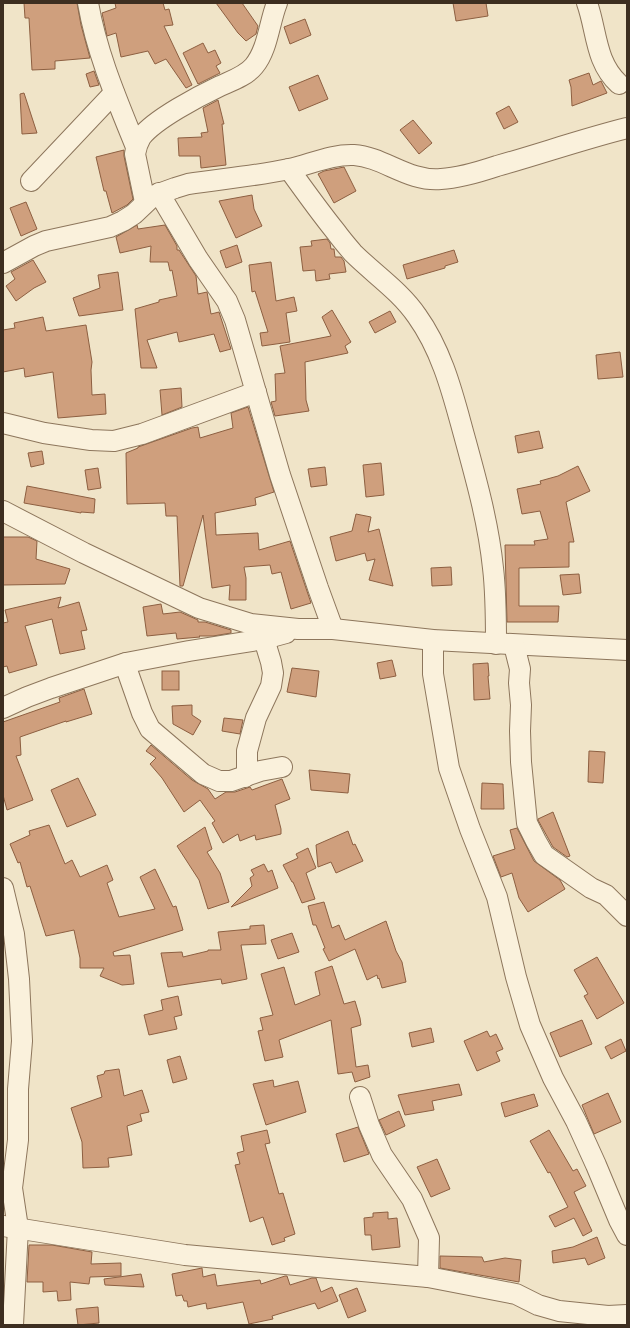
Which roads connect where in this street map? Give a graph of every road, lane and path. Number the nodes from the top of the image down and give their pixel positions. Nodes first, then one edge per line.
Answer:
1 (88, 3) edge
2 (277, 3) edge
3 (587, 3) edge
4 (619, 84) dead end
5 (114, 93) junction
6 (627, 128) edge
7 (136, 147) junction
8 (289, 169) junction
9 (31, 181) dead end
10 (152, 198) junction
11 (3, 263) edge
12 (256, 392) junction
13 (3, 423) edge
14 (3, 511) edge
15 (298, 629) junction
16 (333, 629) junction
17 (264, 639) junction
18 (432, 640) junction
19 (505, 644) junction
20 (627, 650) edge
21 (126, 663) junction
22 (3, 708) edge
23 (282, 767) dead end
24 (245, 777) junction
25 (3, 888) edge
26 (627, 916) edge
27 (360, 1096) dead end
28 (10, 1227) edge
29 (627, 1235) edge
30 (428, 1276) junction
31 (627, 1315) edge
32 (13, 1325) edge

1 - 5 street
2 - 7 street
3 - 4 street
5 - 7 street
5 - 9 street
6 - 8 street
7 - 10 street
8 - 10 street
8 - 19 street
10 - 11 street
10 - 12 street
12 - 13 street
12 - 16 street
14 - 15 street
15 - 16 street
15 - 17 street
16 - 18 street
17 - 21 street
17 - 24 street
18 - 19 street
18 - 29 street
19 - 20 street
19 - 26 street
21 - 22 street
21 - 24 street
23 - 24 street
25 - 28 street
27 - 30 street
28 - 30 street
28 - 32 street
30 - 31 street

